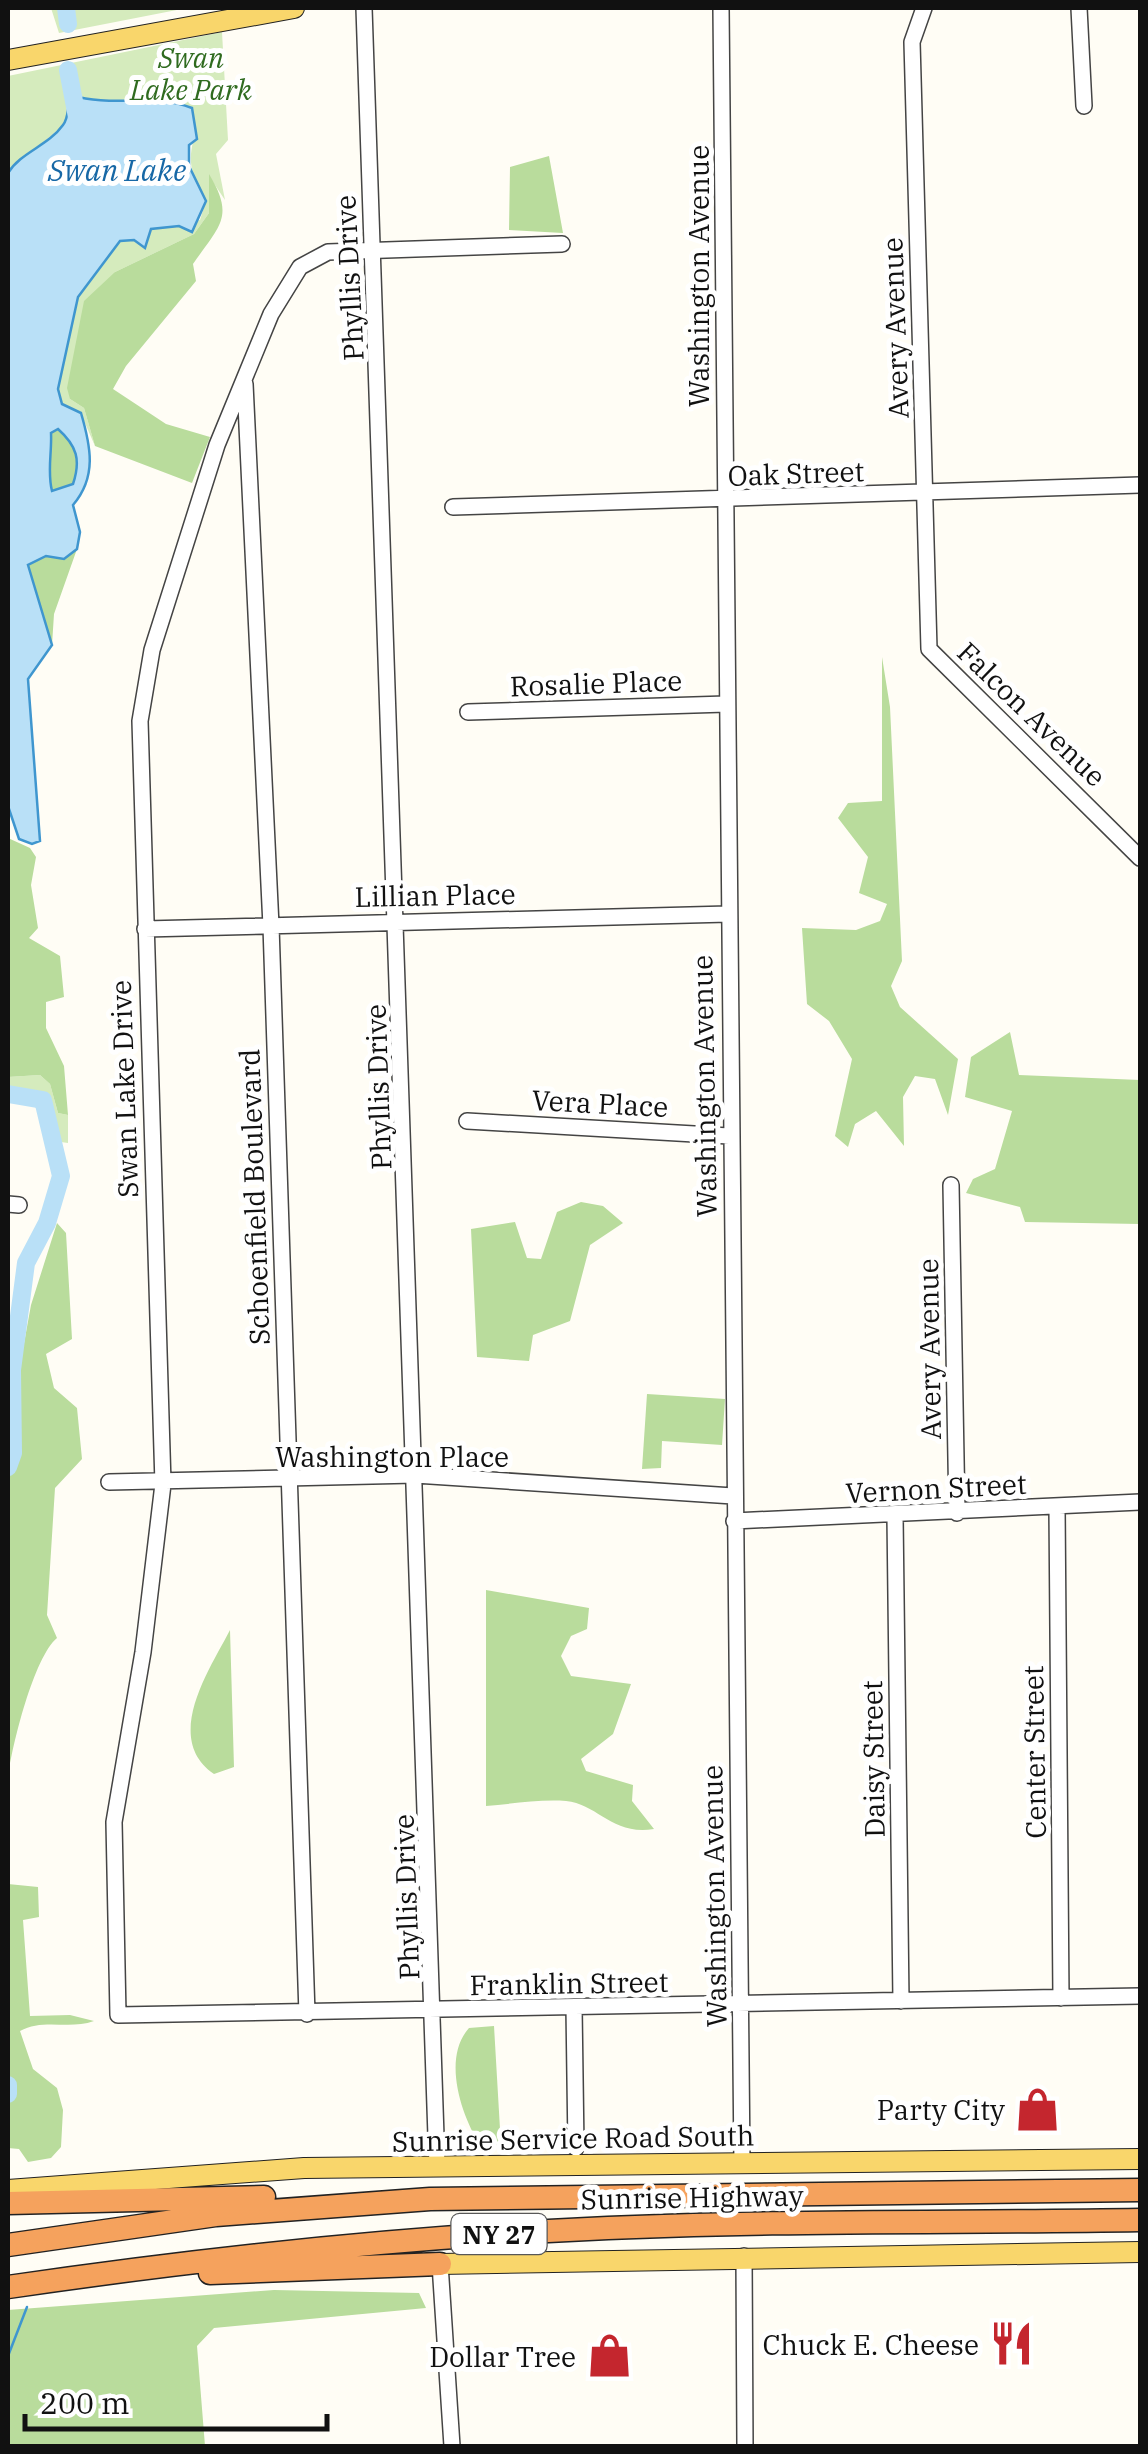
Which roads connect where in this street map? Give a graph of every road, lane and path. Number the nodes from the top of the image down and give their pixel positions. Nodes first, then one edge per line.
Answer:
1 (294, 8) edge
2 (364, 8) edge
3 (720, 8) edge
4 (924, 8) edge
5 (1079, 8) edge
6 (8, 60) edge
7 (1084, 106) dead end
8 (562, 244) dead end
9 (375, 249) junction
10 (244, 380) junction
11 (1140, 485) edge
12 (924, 493) junction
13 (724, 500) junction
14 (454, 508) dead end
15 (930, 649) joint
16 (726, 704) junction
17 (468, 712) dead end
18 (1134, 843) edge
19 (1140, 858) edge
20 (728, 914) junction
21 (398, 921) junction
22 (270, 926) junction
23 (145, 929) junction
24 (467, 1120) dead end
25 (730, 1136) junction
26 (951, 1185) dead end
27 (415, 1475) junction
28 (287, 1479) junction
29 (109, 1482) dead end
30 (163, 1484) junction
31 (733, 1496) junction
32 (1140, 1502) edge
33 (1057, 1507) junction
34 (957, 1513) junction
35 (895, 1516) junction
36 (734, 1521) junction
37 (1140, 1996) edge
38 (1062, 1998) junction
39 (901, 2001) junction
40 (741, 2005) junction
41 (574, 2008) junction
42 (435, 2010) junction
43 (118, 2014) joint
44 (306, 2014) junction
45 (576, 2148) dead end
46 (1140, 2159) edge
47 (742, 2164) junction
48 (437, 2166) junction
49 (8, 2190) edge
50 (1140, 2190) edge
51 (430, 2199) junction
52 (8, 2203) edge
53 (1140, 2220) edge
54 (8, 2245) edge
55 (1140, 2252) edge
56 (744, 2256) junction
57 (440, 2264) junction
58 (82, 2276) junction
59 (8, 2287) edge
60 (452, 2446) edge
61 (745, 2446) edge

1 - 6 main road
2 - 9 street, Phyllis Drive
3 - 13 street, Washington Avenue
4 - 12 street, Avery Avenue
5 - 7 street
8 - 9 street, Swan Lake Drive
9 - 10 street, Swan Lake Drive
9 - 21 street, Phyllis Drive
10 - 22 street, Schoenfield Boulevard
10 - 23 street, Swan Lake Drive
11 - 12 street, Oak Street
12 - 13 street, Oak Street
12 - 15 street, Avery Avenue
13 - 14 street, Oak Street
13 - 16 street, Washington Avenue
15 - 18 street, Falcon Avenue
16 - 17 street, Rosalie Place
16 - 20 street, Washington Avenue
18 - 19 street, Falcon Avenue
20 - 21 street, Lillian Place
20 - 25 street, Washington Avenue
21 - 22 street, Lillian Place
21 - 27 street, Phyllis Drive
22 - 23 street, Lillian Place
22 - 28 street, Schoenfield Boulevard
23 - 30 street, Swan Lake Drive
24 - 25 street, Vera Place
25 - 31 street, Washington Avenue
26 - 34 street, Avery Avenue
27 - 28 street, Washington Place
27 - 31 street, Washington Place
27 - 42 street, Phyllis Drive
28 - 30 street, Washington Place
28 - 44 street, Schoenfield Boulevard
29 - 30 street, Washington Place
30 - 43 street, Swan Lake Drive
31 - 36 street, Washington Avenue
32 - 33 street, Vernon Street
33 - 34 street, Vernon Street
33 - 38 street, Center Street
34 - 35 street, Vernon Street
35 - 36 street, Vernon Street
35 - 39 street, Daisy Street
36 - 40 street, Washington Avenue
37 - 38 street, Franklin Street
38 - 39 street, Franklin Street
39 - 40 street, Franklin Street
40 - 41 street, Franklin Street
40 - 47 street, Washington Avenue
41 - 42 street, Franklin Street
41 - 45 street
42 - 44 street, Franklin Street
42 - 48 street, Phyllis Drive
43 - 44 street, Franklin Street
46 - 47 main road, Sunrise Service Road South
47 - 48 main road, Sunrise Service Road South
48 - 49 main road, Sunrise Service Road South
50 - 51 highway, Sunrise Highway / NY 27
51 - 52 highway
51 - 54 highway, Sunrise Highway / NY 27
53 - 58 highway, Sunrise Highway / NY 27
55 - 56 main road
56 - 57 main road
56 - 61 street
57 - 58 highway
57 - 60 street
58 - 59 highway, Sunrise Highway / NY 27

